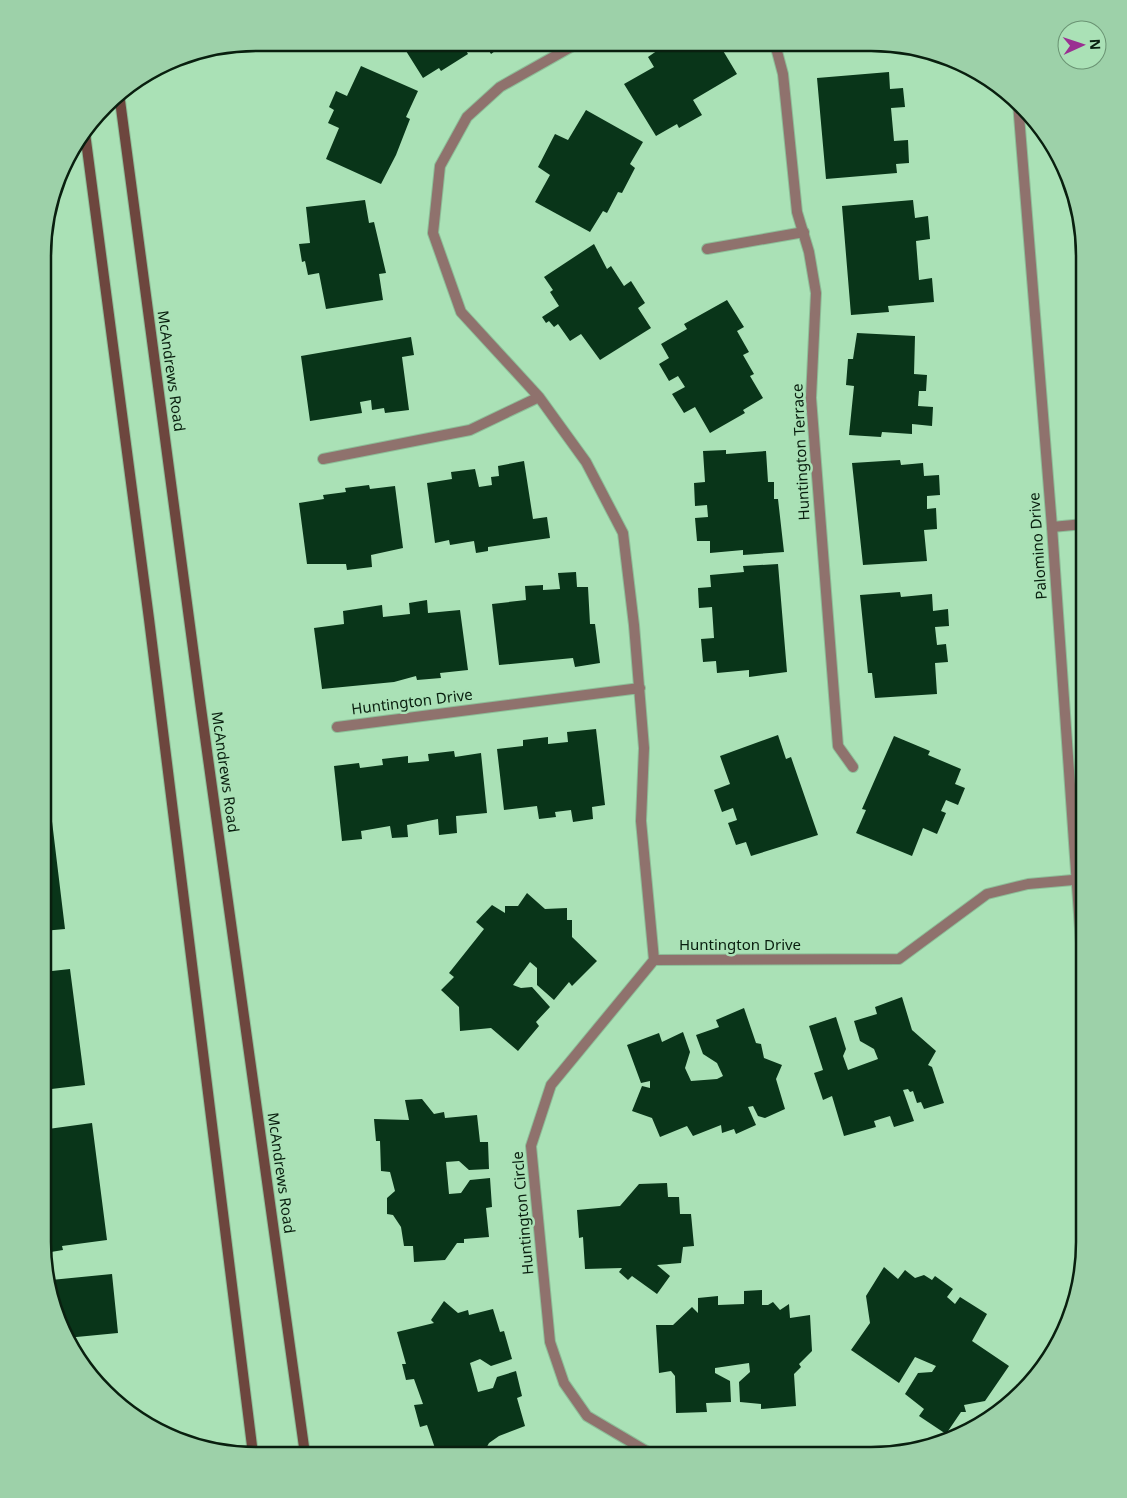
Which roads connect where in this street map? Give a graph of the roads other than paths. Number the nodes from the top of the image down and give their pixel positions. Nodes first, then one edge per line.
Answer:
1 (565, 51) edge
2 (777, 51) edge
3 (120, 103) edge
4 (1019, 114) edge
5 (86, 142) edge
6 (804, 232) junction
7 (708, 249) dead end
8 (538, 397) junction
9 (322, 459) dead end
10 (1076, 525) edge
11 (1052, 527) junction
12 (640, 688) junction
13 (337, 727) dead end
14 (853, 767) dead end
15 (1076, 818) edge
16 (1076, 879) edge
17 (654, 960) junction
18 (252, 1447) edge
19 (304, 1447) edge
20 (639, 1447) edge

1 - 8 street
2 - 6 street, Huntington Terrace
3 - 19 main road, McAndrews Road
4 - 11 street, Palomino Drive
5 - 18 main road
6 - 7 street
6 - 14 street, Huntington Terrace
8 - 9 street
8 - 12 street
10 - 11 street
11 - 15 street, Palomino Drive
12 - 13 street, Huntington Drive
12 - 17 street
16 - 17 street, Huntington Drive
17 - 20 street, Huntington Circle

